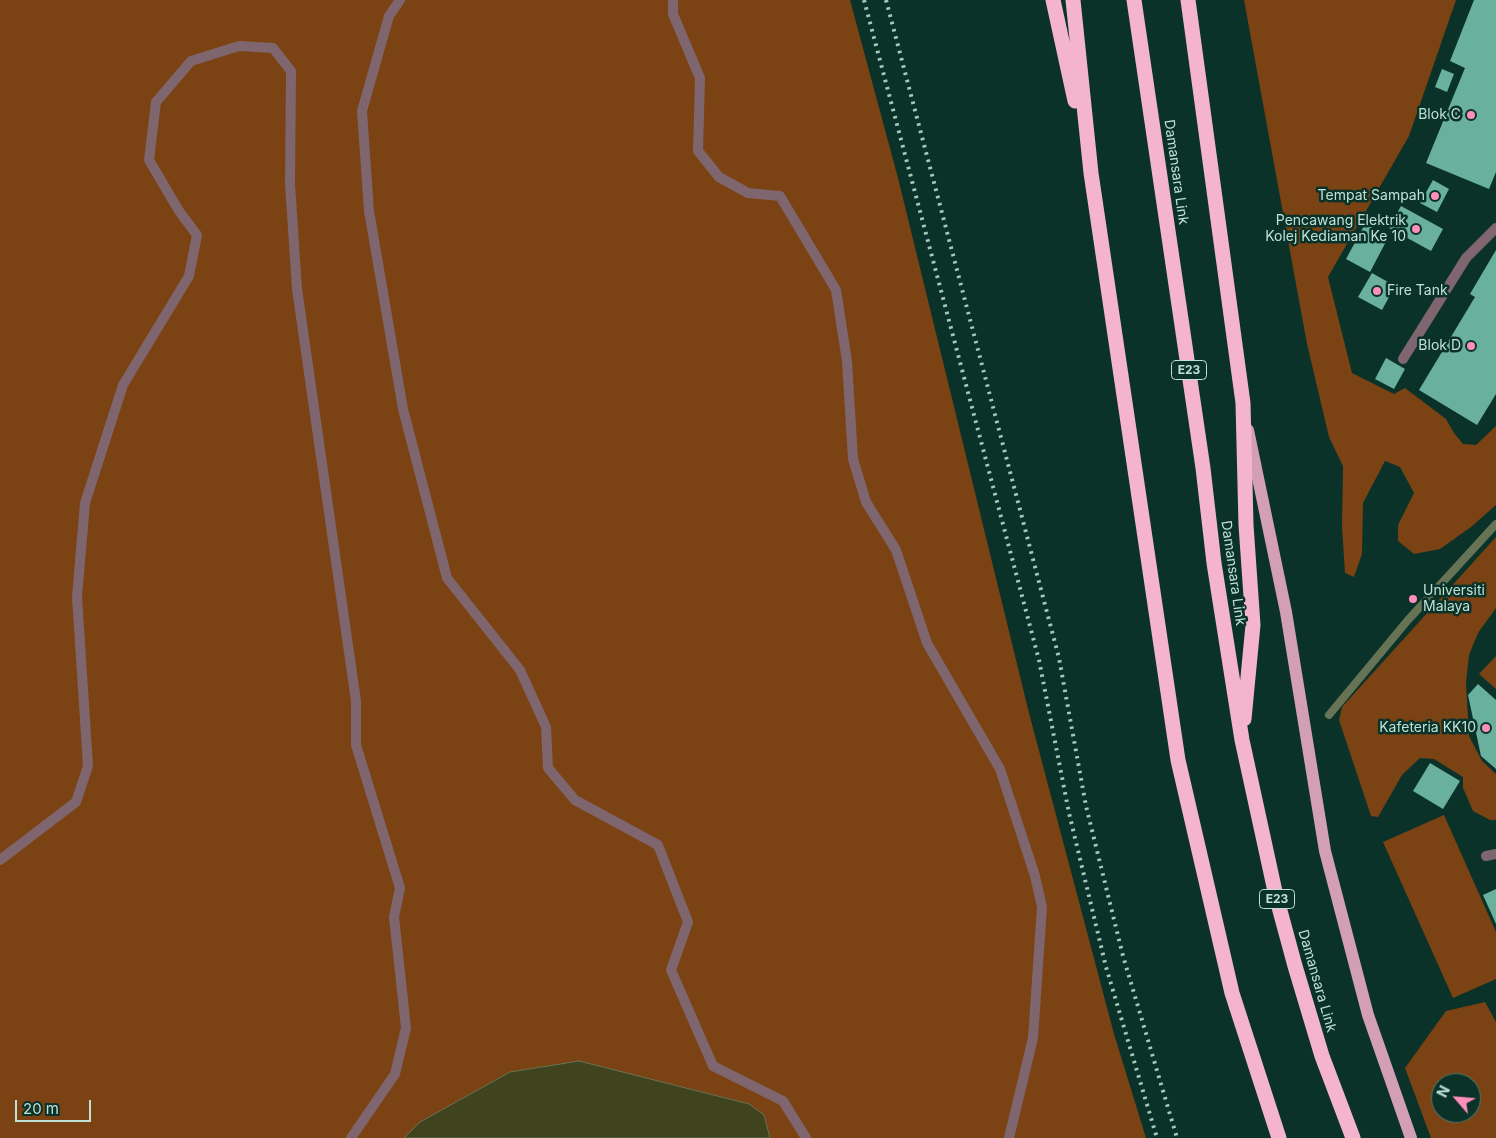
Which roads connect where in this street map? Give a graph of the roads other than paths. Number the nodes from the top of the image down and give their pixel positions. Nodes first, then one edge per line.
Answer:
1 (400, 0) edge
2 (673, 0) edge
3 (1053, 0) edge
4 (1072, 0) edge
5 (1134, 0) edge
6 (1188, 0) edge
7 (1091, 173) junction
8 (1496, 228) edge
9 (1403, 360) dead end
10 (1243, 403) junction
11 (1242, 740) junction
12 (0, 860) edge
13 (351, 1138) edge
14 (806, 1138) edge
15 (1009, 1138) edge
16 (1279, 1138) edge
17 (1353, 1138) edge
18 (1411, 1138) edge

1 - 14 lane
2 - 15 lane
3 - 7 highway
4 - 7 highway
5 - 11 highway, Damansara Link / E23
6 - 10 highway
7 - 16 highway
8 - 9 lane
10 - 11 highway
10 - 18 main road
11 - 17 highway, Damansara Link / E23
12 - 13 lane

